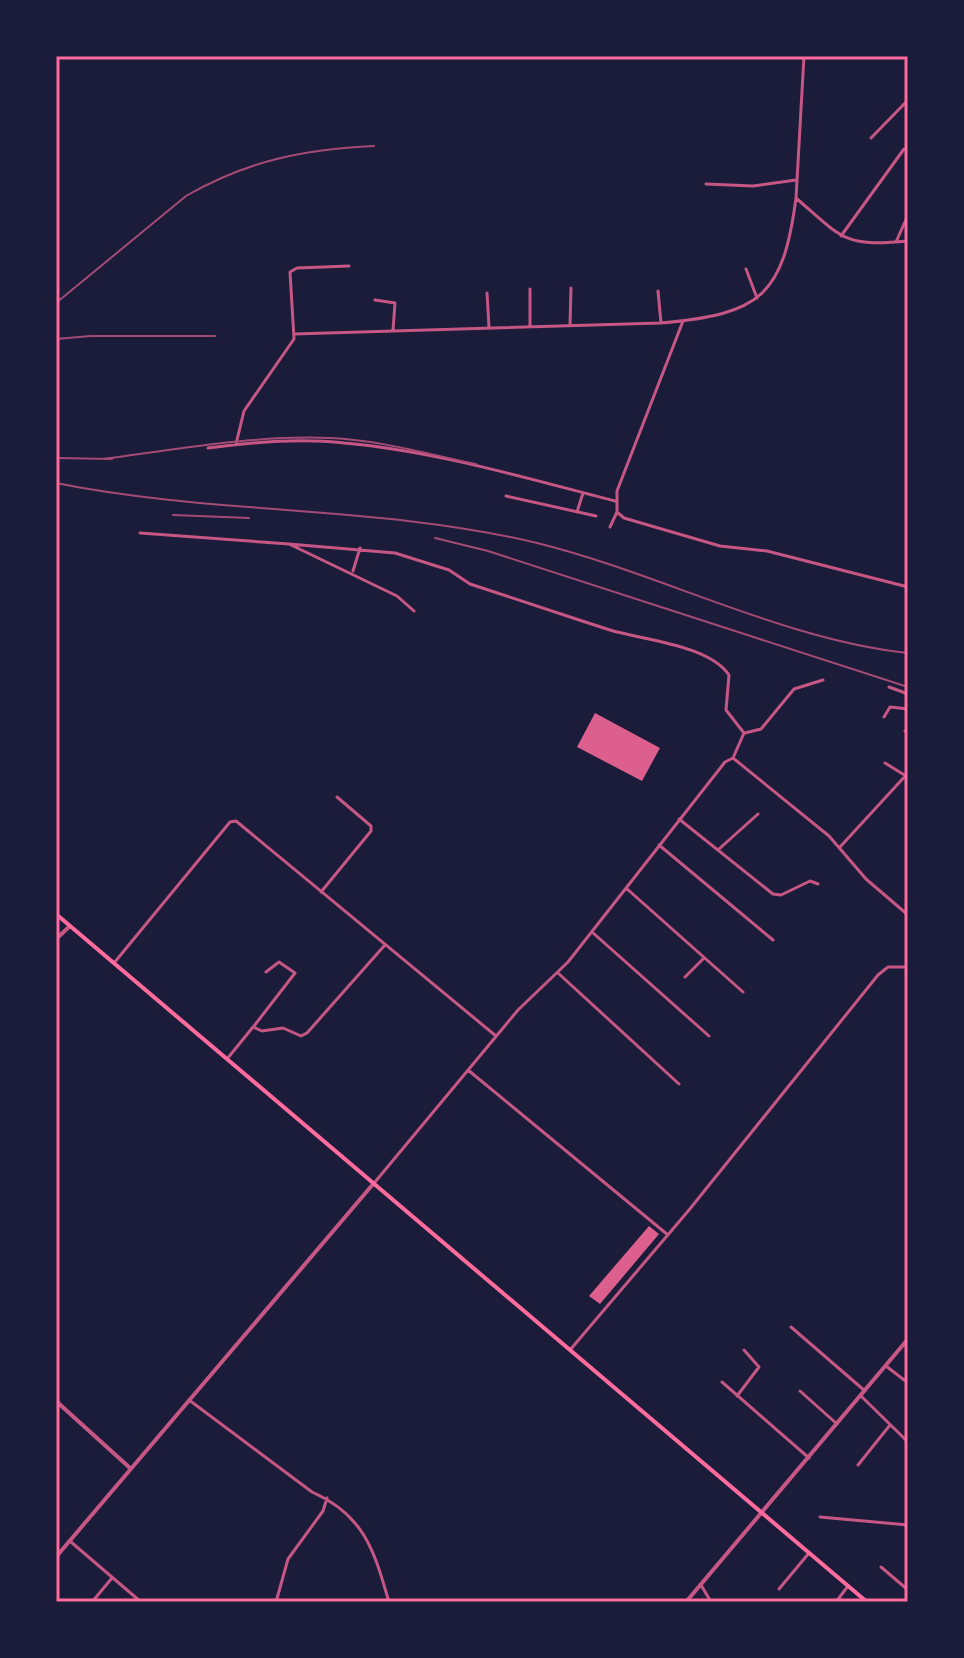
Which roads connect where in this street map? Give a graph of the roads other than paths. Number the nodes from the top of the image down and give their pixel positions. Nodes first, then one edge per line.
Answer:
1 (804, 56) edge
2 (908, 100) edge
3 (871, 138) dead end
4 (904, 149) dead end
5 (796, 180) junction
6 (706, 184) dead end
7 (796, 198) junction
8 (908, 215) edge
9 (841, 236) junction
10 (908, 241) edge
11 (896, 242) junction
12 (349, 266) dead end
13 (746, 269) dead end
14 (571, 288) dead end
15 (530, 289) dead end
16 (658, 291) dead end
17 (487, 293) dead end
18 (757, 298) junction
19 (375, 300) dead end
20 (683, 321) junction
21 (661, 323) junction
22 (570, 325) junction
23 (530, 326) junction
24 (489, 327) junction
25 (393, 330) junction
26 (294, 334) junction
27 (236, 444) junction
28 (208, 448) dead end
29 (583, 493) junction
30 (506, 496) dead end
31 (615, 501) junction
32 (617, 512) junction
33 (577, 513) junction
34 (596, 516) dead end
35 (610, 527) dead end
36 (140, 533) dead end
37 (289, 544) junction
38 (360, 548) junction
39 (352, 573) junction
40 (908, 587) edge
41 (414, 611) dead end
42 (823, 680) dead end
43 (889, 687) dead end
44 (908, 694) edge
45 (908, 709) edge
46 (884, 717) dead end
47 (744, 733) junction
48 (733, 758) junction
49 (885, 763) dead end
50 (907, 775) edge
51 (337, 797) dead end
52 (758, 814) dead end
53 (679, 819) junction
54 (659, 845) junction
55 (840, 847) junction
56 (719, 849) junction
57 (818, 884) dead end
58 (626, 887) junction
59 (321, 893) junction
60 (56, 914) edge
61 (908, 915) edge
62 (70, 926) junction
63 (591, 932) junction
64 (56, 939) edge
65 (773, 940) dead end
66 (384, 946) junction
67 (704, 958) junction
68 (114, 963) junction
69 (908, 967) edge
70 (266, 972) dead end
71 (558, 972) junction
72 (685, 977) dead end
73 (743, 992) dead end
74 (253, 1027) junction
75 (496, 1036) junction
76 (709, 1036) dead end
77 (227, 1059) junction
78 (468, 1070) junction
79 (679, 1084) dead end
80 (374, 1183) junction
81 (668, 1235) junction
82 (791, 1327) dead end
83 (908, 1339) edge
84 (570, 1350) junction
85 (744, 1350) dead end
86 (886, 1366) junction
87 (722, 1382) dead end
88 (908, 1383) edge
89 (800, 1391) dead end
90 (865, 1391) junction
91 (737, 1396) junction
92 (861, 1396) junction
93 (189, 1400) junction
94 (56, 1401) edge
95 (837, 1424) junction
96 (890, 1425) junction
97 (908, 1442) edge
98 (809, 1458) junction
99 (858, 1465) dead end
100 (130, 1468) junction
101 (327, 1498) junction
102 (762, 1513) junction
103 (820, 1517) dead end
104 (908, 1525) edge
105 (69, 1541) junction
106 (57, 1552) edge
107 (809, 1553) junction
108 (881, 1567) dead end
109 (112, 1578) junction
110 (701, 1585) junction
111 (848, 1586) junction
112 (779, 1589) dead end
113 (908, 1590) edge
114 (92, 1602) edge
115 (141, 1602) edge
116 (276, 1602) edge
117 (389, 1602) edge
118 (686, 1602) edge
119 (711, 1602) edge
120 (836, 1602) edge
121 (867, 1602) edge

1 - 5 street
2 - 3 street
4 - 9 street
5 - 6 street
5 - 7 street
7 - 9 street
7 - 18 street
8 - 11 street
9 - 11 street
10 - 11 street
12 - 26 street
13 - 18 street
14 - 22 street
15 - 23 street
16 - 21 street
17 - 24 street
18 - 20 street
19 - 25 street
20 - 21 street
20 - 31 street
21 - 22 street
22 - 23 street
23 - 24 street
24 - 25 street
25 - 26 street
26 - 27 street
27 - 28 street
27 - 29 street
29 - 31 street
29 - 33 street
30 - 33 street
31 - 32 street
32 - 35 street
32 - 40 street
33 - 34 street
36 - 37 street
37 - 38 street
37 - 39 street
38 - 39 street
38 - 47 street
39 - 41 street
42 - 47 street
43 - 44 street
45 - 46 street
47 - 48 street
48 - 53 street
48 - 55 street
49 - 50 street
50 - 55 street
51 - 59 street
52 - 56 street
53 - 54 street
53 - 56 street
54 - 58 street
54 - 65 street
55 - 61 street
56 - 57 street
58 - 63 street
58 - 67 street
59 - 66 street
59 - 68 street
60 - 62 main road
62 - 64 street
62 - 68 main road
63 - 71 street
63 - 76 street
66 - 74 street
66 - 75 street
67 - 72 street
67 - 73 street
68 - 77 main road
69 - 81 street
70 - 74 street
71 - 75 street
71 - 79 street
74 - 77 street
75 - 78 street
77 - 80 main road
78 - 80 street
78 - 81 street
80 - 84 main road
80 - 93 street
81 - 84 street
82 - 90 street
83 - 86 street
84 - 102 main road
85 - 91 street
86 - 88 street
86 - 90 street
87 - 91 street
89 - 95 street
90 - 92 street
91 - 98 street
92 - 95 street
92 - 96 street
93 - 100 street
93 - 101 street
94 - 100 street
95 - 98 street
96 - 97 street
96 - 99 street
98 - 102 street
100 - 105 street
101 - 116 street
101 - 117 street
102 - 107 main road
102 - 110 street
103 - 104 street
105 - 106 street
105 - 109 street
107 - 111 main road
107 - 112 street
108 - 113 street
109 - 114 street
109 - 115 street
110 - 118 street
110 - 119 street
111 - 120 street
111 - 121 main road

